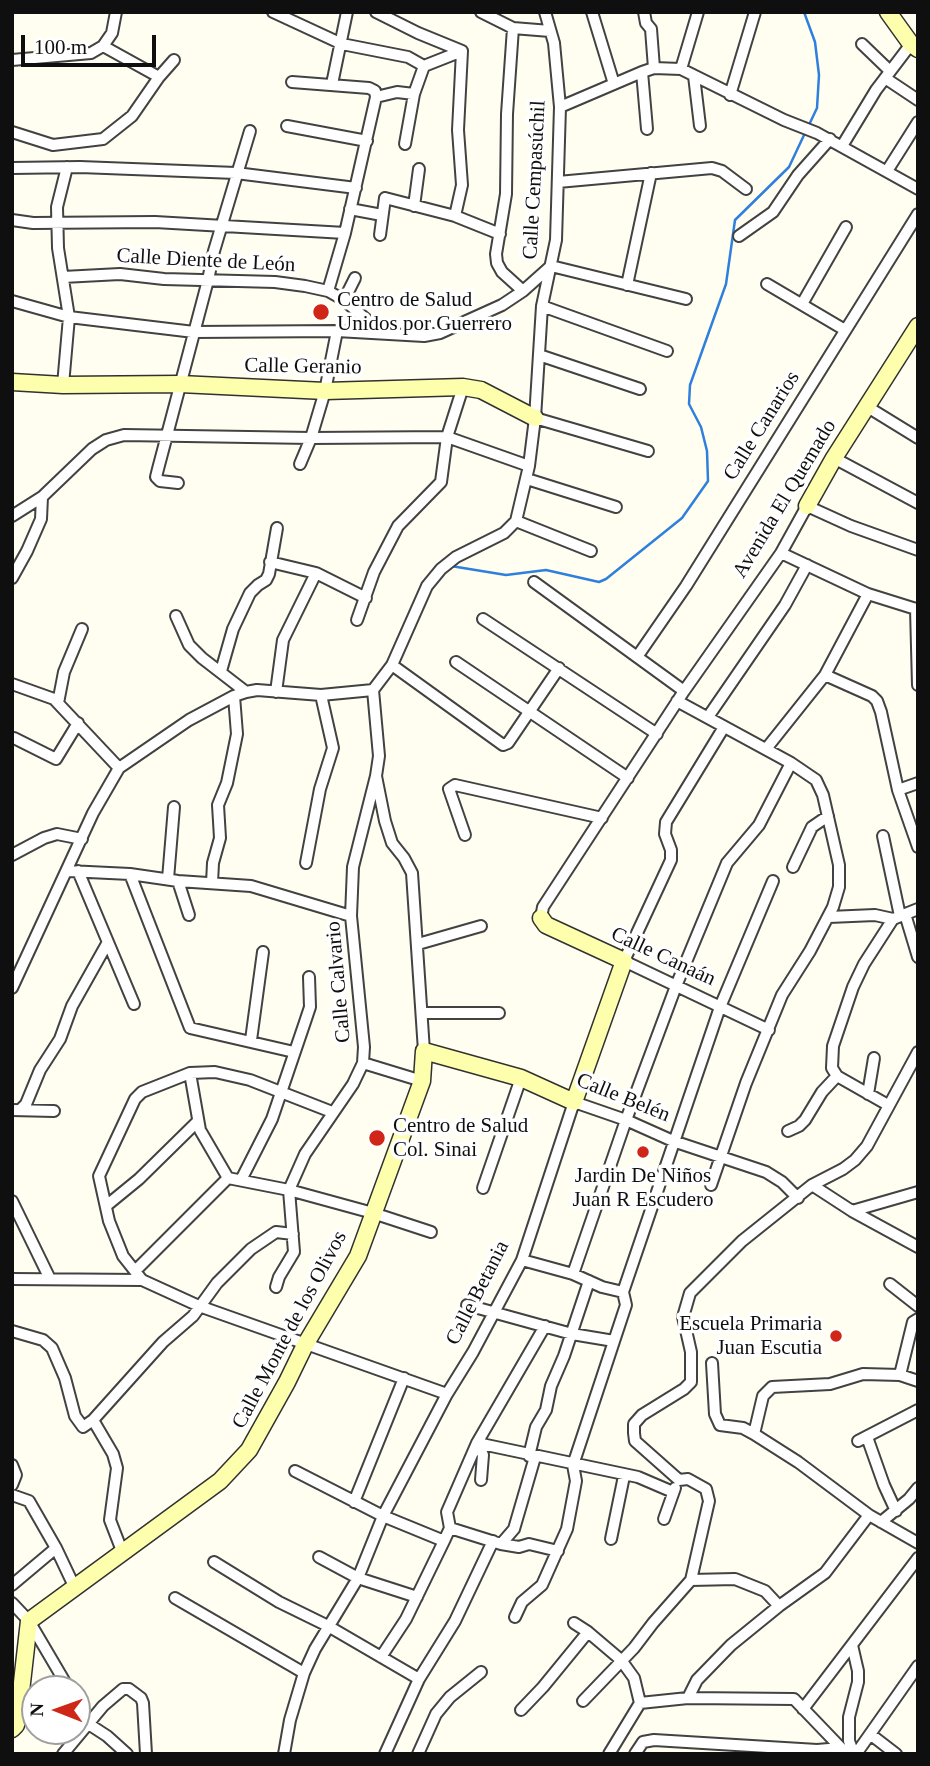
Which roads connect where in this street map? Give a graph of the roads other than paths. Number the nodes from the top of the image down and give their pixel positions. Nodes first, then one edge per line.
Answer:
1 (116, 12) edge
2 (273, 12) edge
3 (347, 12) edge
4 (376, 12) edge
5 (481, 12) edge
6 (545, 12) edge
7 (592, 12) edge
8 (644, 12) edge
9 (698, 12) edge
10 (755, 12) edge
11 (888, 12) edge
12 (510, 26) junction
13 (550, 32) junction
14 (342, 44) junction
15 (862, 44) dead end
16 (103, 46) junction
17 (915, 46) edge
18 (462, 51) junction
19 (12, 60) edge
20 (174, 60) dead end
21 (424, 66) junction
22 (681, 69) junction
23 (648, 70) junction
24 (888, 74) junction
25 (159, 76) junction
26 (694, 76) junction
27 (292, 82) dead end
28 (332, 84) junction
29 (614, 84) junction
30 (376, 94) junction
31 (414, 94) junction
32 (730, 95) junction
33 (918, 100) edge
34 (560, 107) junction
35 (918, 122) edge
36 (287, 125) dead end
37 (700, 126) dead end
38 (647, 129) dead end
39 (12, 131) edge
40 (250, 131) dead end
41 (830, 139) junction
42 (367, 141) junction
43 (405, 144) dead end
44 (842, 146) junction
45 (67, 167) junction
46 (12, 168) edge
47 (419, 169) dead end
48 (887, 171) junction
49 (236, 173) junction
50 (650, 173) junction
51 (558, 182) junction
52 (356, 188) junction
53 (746, 189) dead end
54 (918, 189) edge
55 (414, 206) junction
56 (350, 209) junction
57 (918, 214) edge
58 (382, 215) junction
59 (455, 216) junction
60 (12, 220) edge
61 (57, 222) junction
62 (221, 226) junction
63 (846, 228) dead end
64 (345, 233) junction
65 (500, 234) junction
66 (380, 235) dead end
67 (739, 236) dead end
68 (551, 266) junction
69 (63, 277) junction
70 (355, 278) dead end
71 (208, 280) junction
72 (767, 284) dead end
73 (627, 285) junction
74 (328, 291) junction
75 (523, 291) junction
76 (687, 299) dead end
77 (344, 300) junction
78 (12, 301) edge
79 (802, 304) junction
80 (542, 306) junction
81 (69, 317) junction
82 (845, 330) junction
83 (337, 331) junction
84 (194, 332) junction
85 (916, 332) edge
86 (382, 333) junction
87 (667, 351) dead end
88 (539, 355) junction
89 (12, 382) edge
90 (180, 384) junction
91 (63, 385) junction
92 (463, 387) junction
93 (640, 389) dead end
94 (325, 391) junction
95 (866, 406) junction
96 (535, 418) junction
97 (166, 436) junction
98 (447, 437) junction
99 (311, 438) junction
100 (918, 438) edge
101 (648, 451) dead end
102 (834, 458) junction
103 (300, 464) dead end
104 (529, 466) junction
105 (527, 479) junction
106 (178, 483) dead end
107 (43, 497) junction
108 (918, 503) edge
109 (807, 506) junction
110 (616, 507) dead end
111 (12, 516) edge
112 (516, 521) junction
113 (277, 528) dead end
114 (918, 550) edge
115 (591, 551) dead end
116 (781, 553) junction
117 (270, 562) junction
118 (807, 565) junction
119 (316, 573) junction
120 (12, 578) edge
121 (534, 582) dead end
122 (868, 594) junction
123 (366, 597) junction
124 (917, 609) edge
125 (176, 616) dead end
126 (483, 619) dead end
127 (356, 620) dead end
128 (82, 629) dead end
129 (637, 657) junction
130 (456, 662) dead end
131 (392, 665) junction
132 (559, 668) junction
133 (221, 670) junction
134 (825, 675) junction
135 (12, 684) edge
136 (918, 685) edge
137 (373, 691) junction
138 (684, 691) junction
139 (246, 692) junction
140 (276, 692) junction
141 (321, 695) junction
142 (234, 696) junction
143 (677, 701) junction
144 (58, 703) junction
145 (530, 711) junction
146 (708, 717) junction
147 (78, 723) junction
148 (724, 726) junction
149 (657, 734) junction
150 (14, 738) edge
151 (766, 750) junction
152 (791, 763) junction
153 (119, 768) junction
154 (376, 776) junction
155 (628, 778) junction
156 (918, 783) edge
157 (898, 790) junction
158 (174, 807) dead end
159 (828, 816) junction
160 (602, 818) junction
161 (465, 835) dead end
162 (883, 836) dead end
163 (82, 839) junction
164 (918, 847) edge
165 (12, 855) edge
166 (306, 863) dead end
167 (793, 867) dead end
168 (73, 871) junction
169 (130, 874) junction
170 (173, 880) junction
171 (773, 881) dead end
172 (212, 883) junction
173 (918, 909) edge
174 (189, 915) dead end
175 (351, 916) junction
176 (829, 916) junction
177 (899, 916) junction
178 (541, 918) joint
179 (481, 926) dead end
180 (108, 943) junction
181 (418, 944) junction
182 (262, 952) dead end
183 (918, 957) edge
184 (625, 961) junction
185 (309, 977) dead end
186 (676, 986) junction
187 (12, 988) edge
188 (134, 1004) dead end
189 (720, 1007) junction
190 (422, 1013) junction
191 (499, 1013) dead end
192 (769, 1030) junction
193 (251, 1040) junction
194 (425, 1051) junction
195 (294, 1052) junction
196 (918, 1052) edge
197 (874, 1058) dead end
198 (363, 1063) junction
199 (190, 1073) junction
200 (837, 1076) junction
201 (521, 1078) junction
202 (422, 1081) junction
203 (281, 1092) junction
204 (868, 1094) junction
205 (574, 1102) junction
206 (887, 1105) junction
207 (17, 1110) edge
208 (54, 1111) dead end
209 (332, 1112) junction
210 (626, 1120) junction
211 (197, 1122) junction
212 (789, 1131) dead end
213 (673, 1141) junction
214 (722, 1156) junction
215 (228, 1178) junction
216 (241, 1180) junction
217 (711, 1185) dead end
218 (813, 1185) junction
219 (482, 1188) dead end
220 (289, 1189) junction
221 (918, 1192) edge
222 (798, 1198) junction
223 (12, 1202) edge
224 (106, 1206) junction
225 (852, 1211) junction
226 (373, 1213) junction
227 (431, 1233) dead end
228 (293, 1234) junction
229 (918, 1247) edge
230 (522, 1261) junction
231 (573, 1274) junction
232 (139, 1276) junction
233 (12, 1279) edge
234 (50, 1279) junction
235 (589, 1281) junction
236 (890, 1284) dead end
237 (276, 1287) dead end
238 (625, 1295) junction
239 (199, 1306) junction
240 (467, 1306) dead end
241 (918, 1306) edge
242 (495, 1311) junction
243 (918, 1319) edge
244 (545, 1326) junction
245 (12, 1331) edge
246 (572, 1334) junction
247 (614, 1341) junction
248 (305, 1345) junction
249 (712, 1363) dead end
250 (900, 1375) junction
251 (404, 1378) junction
252 (918, 1381) edge
253 (447, 1394) junction
254 (918, 1410) edge
255 (93, 1420) junction
256 (754, 1434) junction
257 (477, 1443) junction
258 (532, 1456) junction
259 (12, 1465) edge
260 (573, 1465) junction
261 (295, 1471) dead end
262 (624, 1476) junction
263 (679, 1479) junction
264 (481, 1480) dead end
265 (12, 1485) edge
266 (918, 1488) edge
267 (673, 1492) junction
268 (12, 1495) edge
269 (354, 1502) junction
270 (896, 1511) junction
271 (869, 1515) junction
272 (383, 1516) junction
273 (664, 1519) dead end
274 (881, 1522) junction
275 (450, 1528) junction
276 (611, 1539) dead end
277 (444, 1541) junction
278 (497, 1542) junction
279 (918, 1543) edge
280 (56, 1548) junction
281 (122, 1551) junction
282 (558, 1551) junction
283 (319, 1557) dead end
284 (918, 1558) edge
285 (214, 1562) dead end
286 (358, 1578) junction
287 (691, 1580) junction
288 (12, 1585) edge
289 (74, 1586) junction
290 (417, 1597) junction
291 (175, 1598) dead end
292 (12, 1603) edge
293 (779, 1606) junction
294 (515, 1617) dead end
295 (29, 1621) junction
296 (574, 1623) dead end
297 (328, 1626) junction
298 (589, 1632) junction
299 (852, 1645) junction
300 (382, 1657) junction
301 (621, 1660) junction
302 (918, 1666) edge
303 (481, 1672) dead end
304 (304, 1673) junction
305 (61, 1675) edge
306 (419, 1679) junction
307 (913, 1681) edge
308 (688, 1698) junction
309 (583, 1701) dead end
310 (640, 1703) junction
311 (803, 1709) junction
312 (521, 1710) dead end
313 (91, 1719) edge
314 (91, 1726) edge
315 (12, 1729) edge
316 (870, 1734) junction
317 (850, 1752) edge
318 (127, 1754) edge
319 (146, 1754) edge
320 (284, 1754) edge
321 (385, 1754) edge
322 (418, 1754) edge
323 (609, 1754) edge
324 (635, 1754) edge
325 (896, 1754) edge

1 - 16 street
2 - 14 street
3 - 14 street
4 - 18 street
5 - 12 street
6 - 13 street, Calle Cempasúchil
7 - 29 street
8 - 23 street
9 - 22 street
10 - 32 street
11 - 17 street
12 - 13 street
12 - 65 street
13 - 34 street, Calle Cempasúchil
14 - 21 street
14 - 28 street
15 - 24 street
16 - 19 street
16 - 25 street
17 - 24 street
18 - 21 street
18 - 59 street
20 - 25 street
21 - 31 street
22 - 23 street
22 - 26 street
23 - 29 street
23 - 38 street
24 - 33 street
24 - 44 street
25 - 39 street
26 - 32 street
26 - 37 street
27 - 28 street
28 - 30 street
29 - 34 street
30 - 31 street
30 - 42 street
31 - 43 street
32 - 41 street
34 - 51 street, Calle Cempasúchil
35 - 48 street
36 - 42 street
40 - 49 street
41 - 44 street
41 - 67 street
42 - 52 street
44 - 48 street
45 - 46 street
45 - 49 street
45 - 61 street
47 - 55 street
48 - 54 street
49 - 52 street
49 - 62 street
50 - 51 street
50 - 53 street
50 - 73 street
51 - 68 street, Calle Cempasúchil
52 - 56 street
55 - 58 street
55 - 59 street
56 - 58 street
56 - 64 street
57 - 82 street, Calle Canarios
58 - 66 street
59 - 65 street
60 - 61 street
61 - 62 street
61 - 69 street
62 - 64 street
62 - 71 street
63 - 79 street
64 - 74 street
65 - 75 street
68 - 73 street
68 - 75 street
68 - 80 street, Calle Cempasúchil
69 - 71 street, Calle Diente de León
69 - 81 street
70 - 77 street
71 - 74 street, Calle Diente de León
71 - 84 street
72 - 79 street
73 - 76 street
74 - 77 street, Calle Diente de León
75 - 86 street
77 - 86 street, Calle Diente de León
78 - 81 street
79 - 82 street
80 - 87 street
80 - 88 street, Calle Cempasúchil
81 - 84 street
81 - 91 street
82 - 129 street, Calle Canarios
83 - 84 street
83 - 86 street
83 - 94 street
84 - 90 street
85 - 95 street, Avenida El Quemado
88 - 93 street
88 - 96 street, Calle Cempasúchil
89 - 91 street, Calle Geranio
90 - 91 street, Calle Geranio
90 - 94 street, Calle Geranio
90 - 97 street
92 - 94 street, Calle Geranio
92 - 96 street, Calle Geranio
92 - 98 street
94 - 99 street
95 - 100 street
95 - 102 street, Avenida El Quemado
96 - 101 street
96 - 104 street, Calle Cempasúchil
97 - 99 street
97 - 106 street
97 - 107 street
98 - 99 street
98 - 104 street
98 - 123 street
99 - 103 street
102 - 108 street
102 - 109 street, Avenida El Quemado
104 - 105 street, Calle Cempasúchil
105 - 110 street
105 - 112 street, Calle Cempasúchil
107 - 111 street
107 - 120 street
109 - 114 street
109 - 116 street, Avenida El Quemado
112 - 115 street
112 - 131 street
113 - 117 street
116 - 118 street
116 - 138 street, Avenida El Quemado
117 - 119 street
117 - 133 street
118 - 122 street
118 - 146 street
119 - 123 street
119 - 140 street
121 - 129 street
122 - 124 street
122 - 134 street
123 - 127 street
124 - 136 street
125 - 133 street
126 - 132 street
128 - 144 street
129 - 138 street
130 - 145 street
131 - 137 street
131 - 145 street
132 - 145 street
132 - 149 street
133 - 139 street
134 - 151 street
134 - 157 street
135 - 144 street
137 - 141 street
137 - 154 street, Calle Monte de los Olivos
138 - 143 street, Avenida El Quemado
139 - 140 street
139 - 142 street
140 - 141 street
141 - 166 street
142 - 153 street
142 - 172 street
143 - 146 street
143 - 149 street, Avenida El Quemado
144 - 147 street
145 - 155 street
146 - 148 street
147 - 150 street
147 - 153 street
148 - 151 street
148 - 184 street, Calle Betania
149 - 155 street, Avenida El Quemado
151 - 152 street
152 - 159 street
152 - 186 street
153 - 163 street
154 - 175 street, Calle Calvario
154 - 181 street, Calle Monte de los Olivos
155 - 160 street, Avenida El Quemado
156 - 157 street
157 - 164 street
158 - 170 street
159 - 167 street
159 - 176 street
160 - 161 street
160 - 178 street, Avenida El Quemado
162 - 177 street
163 - 165 street
163 - 168 street
168 - 169 street
168 - 180 street
168 - 187 street
169 - 170 street
169 - 193 street
170 - 172 street
170 - 174 street
171 - 189 street
172 - 175 street
173 - 177 street
175 - 198 street, Calle Calvario
176 - 177 street
176 - 192 street
177 - 183 street
177 - 200 street
178 - 184 street, Calle Canaán
179 - 181 street
180 - 188 street
180 - 207 street
181 - 190 street, Calle Monte de los Olivos
182 - 193 street
184 - 186 street, Calle Canaán
184 - 205 street, Calle Betania
185 - 195 street
186 - 189 street, Calle Canaán
186 - 210 street
189 - 192 street, Calle Canaán
189 - 213 street
190 - 191 street
190 - 194 street, Calle Monte de los Olivos
192 - 214 street
193 - 195 street
194 - 201 street, Calle Belén
194 - 202 street, Calle Monte de los Olivos
195 - 203 street
196 - 206 street
197 - 204 street
198 - 202 street
198 - 209 street, Calle Calvario
199 - 203 street
199 - 211 street
199 - 224 street
200 - 204 street
200 - 212 street
201 - 205 street, Calle Belén
201 - 219 street
202 - 226 street, Calle Monte de los Olivos
203 - 209 street
203 - 216 street
204 - 206 street
205 - 210 street, Calle Belén
205 - 230 street, Calle Betania
206 - 218 street
207 - 208 street
209 - 220 street, Calle Calvario
210 - 213 street, Calle Belén
210 - 231 street
211 - 215 street
211 - 224 street
213 - 214 street, Calle Belén
213 - 238 street
214 - 217 street
214 - 222 street, Calle Belén
215 - 216 street
215 - 232 street
216 - 220 street
218 - 222 street
218 - 225 street
220 - 226 street
220 - 228 street, Calle Calvario
221 - 225 street
222 - 263 street
223 - 234 street
224 - 232 street
225 - 229 street
226 - 227 street
226 - 248 street, Calle Monte de los Olivos
228 - 237 street, Calle Calvario
228 - 239 street
230 - 231 street
230 - 242 street, Calle Betania
231 - 235 street
232 - 234 street
232 - 239 street
233 - 234 street
235 - 238 street
235 - 246 street
236 - 241 street
238 - 247 street
239 - 248 street
239 - 255 street
240 - 242 street
242 - 244 street
242 - 253 street, Calle Betania
243 - 250 street
244 - 246 street
244 - 257 street
245 - 255 street
246 - 247 street
246 - 258 street
247 - 260 street
248 - 251 street
248 - 281 street, Calle Monte de los Olivos
249 - 256 street
250 - 252 street
250 - 256 street
251 - 253 street
251 - 269 street
253 - 272 street, Calle Betania
254 - 270 street
255 - 281 street
256 - 271 street
257 - 258 street
257 - 264 street
257 - 275 street
258 - 260 street
258 - 278 street
259 - 265 street
260 - 262 street
260 - 282 street
261 - 269 street
262 - 267 street
262 - 276 street
263 - 267 street
263 - 287 street
266 - 270 street
267 - 273 street
268 - 280 street
269 - 272 street
270 - 274 street
271 - 274 street
271 - 293 street
272 - 277 street
272 - 286 street, Calle Betania
274 - 279 street
275 - 277 street
275 - 278 street
277 - 290 street
278 - 282 street
278 - 306 street
280 - 288 street
280 - 289 street
281 - 289 street, Calle Monte de los Olivos
282 - 294 street
283 - 286 street
284 - 299 street
285 - 297 street
286 - 290 street
286 - 297 street, Calle Betania
287 - 293 street
287 - 301 street
289 - 295 street, Calle Monte de los Olivos
290 - 300 street
291 - 304 street
292 - 295 street
293 - 308 street
295 - 305 street
295 - 315 street
296 - 298 street
297 - 300 street
297 - 304 street, Calle Betania
298 - 301 street
298 - 312 street
299 - 311 street
299 - 317 street
300 - 306 street
301 - 309 street
301 - 310 street
302 - 307 street
303 - 322 street
304 - 320 street, Calle Betania
306 - 321 street
307 - 316 street
308 - 310 street
308 - 311 street
310 - 323 street
311 - 317 street
313 - 319 street
314 - 318 street
316 - 317 street
316 - 325 street
317 - 324 street

